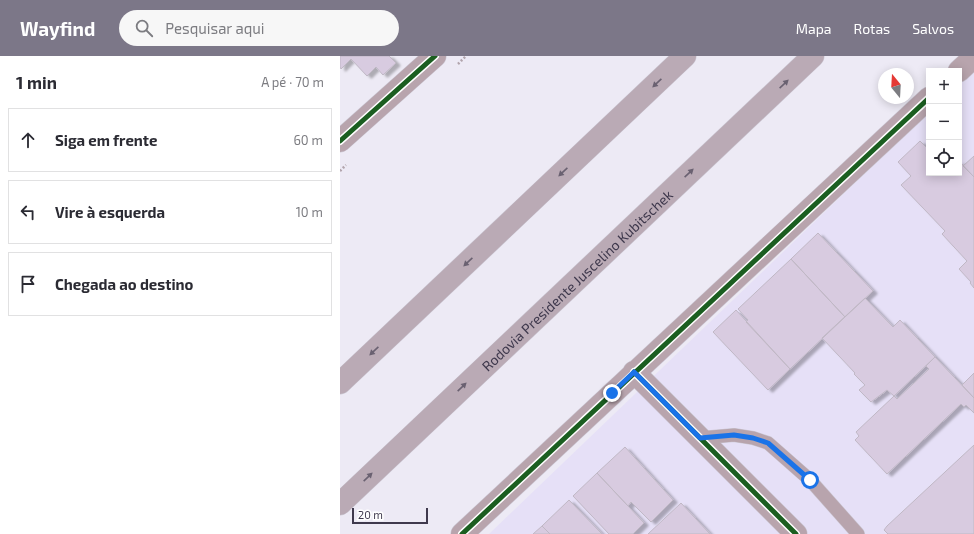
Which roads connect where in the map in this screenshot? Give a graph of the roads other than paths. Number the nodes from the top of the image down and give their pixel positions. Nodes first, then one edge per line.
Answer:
1 (435, 56) edge
2 (685, 56) edge
3 (813, 56) edge
4 (974, 57) edge
5 (962, 68) edge
6 (926, 101) edge
7 (340, 142) edge
8 (634, 372) junction
9 (340, 383) edge
10 (700, 438) junction
11 (340, 504) edge
12 (462, 534) edge
13 (796, 534) edge
14 (858, 534) edge

1 - 7 street
2 -> 9 highway
11 -> 3 highway, Rodovia Presidente Juscelino Kubitschek
4 - 5 street
6 - 8 street
8 - 10 street
8 - 12 street
10 - 13 street
10 - 14 lane

